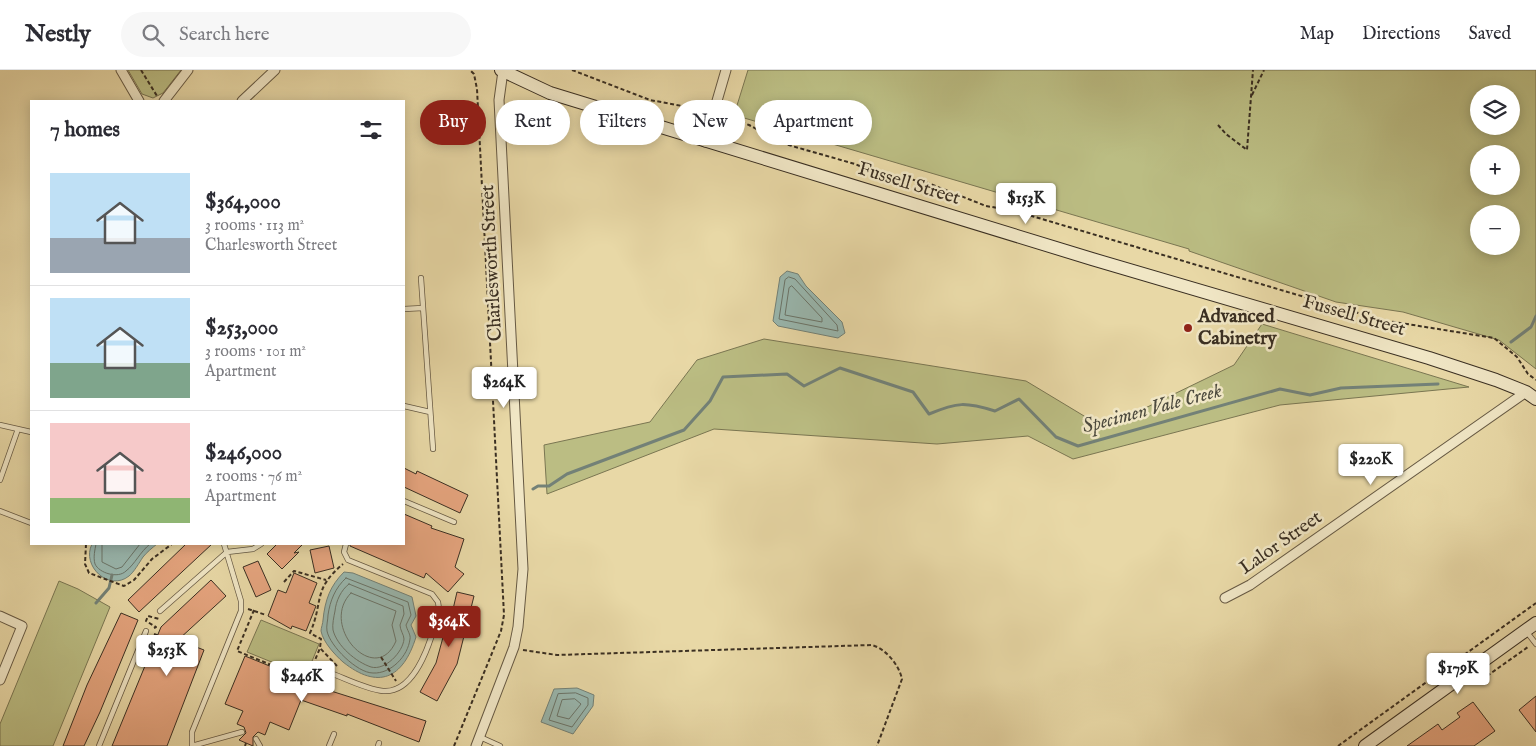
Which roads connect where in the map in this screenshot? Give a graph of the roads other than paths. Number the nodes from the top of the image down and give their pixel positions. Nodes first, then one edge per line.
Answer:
1 (121, 70) edge
2 (188, 70) edge
3 (274, 70) edge
4 (502, 70) edge
5 (726, 70) edge
6 (138, 100) edge
7 (163, 100) edge
8 (243, 100) edge
9 (716, 100) edge
10 (674, 132) edge
11 (715, 145) edge
12 (421, 278) dead end
13 (423, 308) junction
14 (405, 309) edge
15 (1531, 396) edge
16 (405, 406) edge
17 (430, 412) junction
18 (0, 425) edge
19 (18, 428) junction
20 (30, 432) edge
21 (432, 449) dead end
22 (0, 480) edge
23 (405, 501) edge
24 (0, 511) edge
25 (454, 522) dead end
26 (30, 523) edge
27 (224, 545) edge
28 (259, 545) edge
29 (346, 545) edge
30 (227, 552) junction
31 (1225, 598) dead end
32 (160, 611) road end
33 (0, 616) edge
34 (1531, 626) edge
35 (146, 631) road end
36 (1535, 643) edge
37 (324, 671) dead end
38 (0, 680) edge
39 (242, 732) dead end
40 (334, 734) dead end
41 (480, 737) junction
42 (256, 739) dead end
43 (99, 746) edge
44 (192, 746) edge
45 (260, 746) edge
46 (329, 746) edge
47 (476, 746) edge
48 (500, 746) edge
49 (1365, 746) edge

1 - 6 street
2 - 7 street
3 - 8 street
4 - 10 street, Fussell Street
4 - 41 street, Charlesworth Street
5 - 9 street
11 - 15 street, Fussell Street
12 - 13 lane
13 - 14 lane
13 - 17 lane
15 - 31 street, Lalor Street
16 - 17 lane
17 - 21 lane
18 - 19 lane
19 - 20 lane
19 - 22 lane
23 - 25 lane
24 - 26 lane
27 - 30 lane
28 - 30 lane
29 - 37 lane
30 - 32 lane
30 - 44 lane
33 - 38 street
34 - 36 lane
34 - 49 street
35 - 43 lane
39 - 44 lane
40 - 46 lane
41 - 47 street, Charlesworth Street
41 - 48 lane
42 - 45 lane

